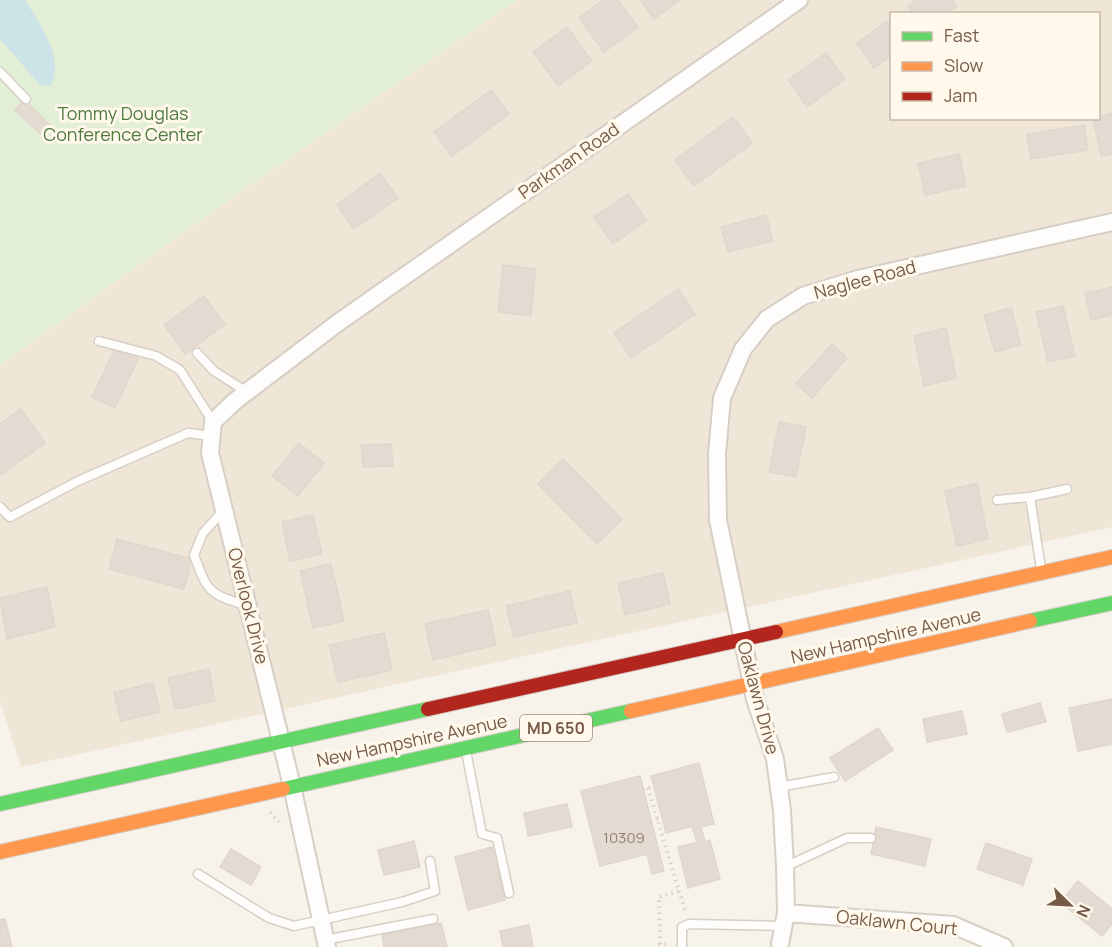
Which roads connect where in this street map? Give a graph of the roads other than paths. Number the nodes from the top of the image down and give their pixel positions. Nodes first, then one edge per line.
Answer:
1 (799, 0) edge
2 (0, 72) edge
3 (26, 99) dead end
4 (1112, 222) edge
5 (99, 341) dead end
6 (197, 353) dead end
7 (247, 392) junction
8 (212, 429) junction
9 (717, 454) joint
10 (1067, 489) dead end
11 (1030, 496) junction
12 (997, 500) dead end
13 (0, 507) edge
14 (224, 510) junction
15 (1112, 557) edge
16 (1041, 572) junction
17 (1112, 603) edge
18 (249, 607) junction
19 (742, 638) junction
20 (752, 685) junction
21 (281, 741) junction
22 (465, 748) junction
23 (834, 777) dead end
24 (292, 786) junction
25 (778, 787) junction
26 (0, 804) edge
27 (871, 838) dead end
28 (0, 852) edge
29 (430, 861) dead end
30 (785, 867) junction
31 (198, 874) dead end
32 (509, 893) dead end
33 (320, 918) junction
34 (433, 919) dead end
35 (784, 920) junction
36 (326, 944) edge
37 (780, 944) dead end
38 (682, 947) edge
39 (1004, 947) edge

1 - 7 street, Parkman Road
2 - 3 lane
4 - 9 street, Naglee Road
5 - 8 lane
6 - 7 lane
7 - 8 street
8 - 13 lane
8 - 14 street, Overlook Drive
9 - 19 street, Oaklawn Drive
10 - 11 lane
11 - 12 lane
11 - 16 lane
14 - 18 street, Overlook Drive
14 - 18 lane
15 - 16 main road, New Hampshire Avenue / MD 650
16 - 19 main road, New Hampshire Avenue / MD 650
17 - 20 main road, New Hampshire Avenue / MD 650
18 - 21 street, Overlook Drive
19 - 20 street, Oaklawn Drive
19 - 21 main road, New Hampshire Avenue / MD 650
20 - 22 main road, New Hampshire Avenue / MD 650
20 - 25 street, Oaklawn Drive
21 - 24 street, Overlook Drive
21 - 26 main road, New Hampshire Avenue / MD 650
22 - 24 main road, New Hampshire Avenue / MD 650
22 - 32 lane
23 - 25 lane
24 - 28 main road, New Hampshire Avenue / MD 650
24 - 33 street, Overlook Drive
25 - 30 street, Oaklawn Drive
27 - 30 lane
29 - 33 lane
30 - 35 street, Oaklawn Drive
31 - 33 lane
33 - 36 street, Overlook Drive
34 - 36 lane
35 - 37 street, Oaklawn Drive
35 - 38 lane
35 - 39 street, Oaklawn Court

